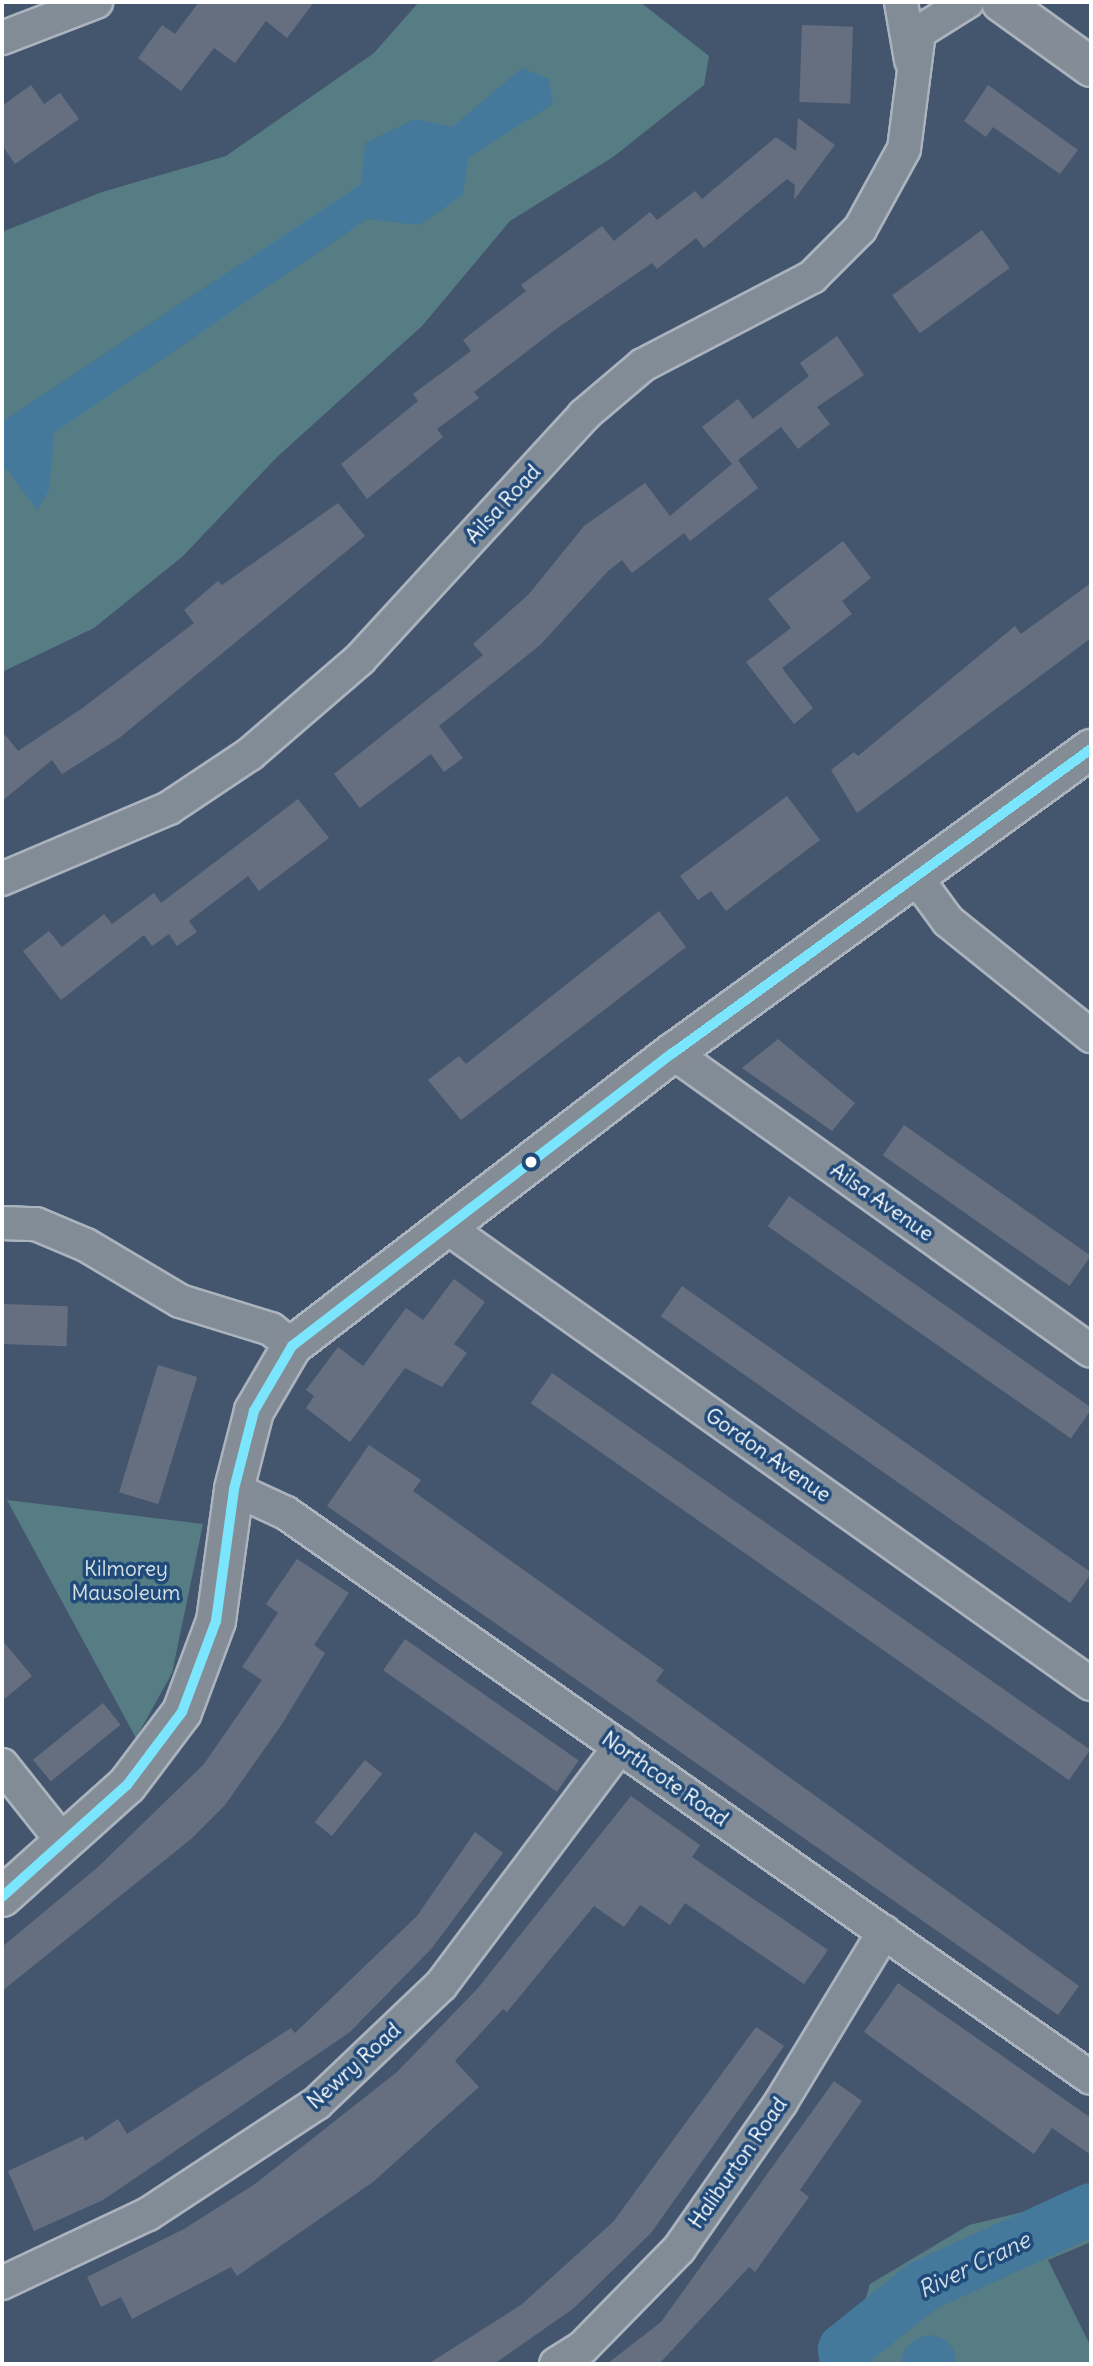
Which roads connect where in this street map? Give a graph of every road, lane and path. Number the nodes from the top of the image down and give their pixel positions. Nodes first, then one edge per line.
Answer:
1 (96, 2) edge
2 (901, 2) edge
3 (967, 2) edge
4 (1001, 2) edge
5 (2, 38) edge
6 (911, 61) junction
7 (1091, 67) edge
8 (1091, 750) edge
9 (2, 879) edge
10 (918, 880) junction
11 (1091, 1036) edge
12 (673, 1053) junction
13 (2, 1223) edge
14 (445, 1226) junction
15 (292, 1346) junction
16 (1091, 1351) edge
17 (234, 1489) junction
18 (1091, 1684) edge
19 (620, 1746) junction
20 (2, 1765) edge
21 (64, 1843) junction
22 (2, 1897) edge
23 (884, 1933) junction
24 (1091, 2078) edge
25 (2, 2283) edge
26 (556, 2364) edge

1 - 5 street
2 - 6 street, Ailsa Road
3 - 6 street, Ailsa Road
4 - 7 main road
6 - 9 street, Ailsa Road
8 - 10 main road
10 - 11 street
10 - 12 main road
12 - 14 main road
12 - 16 street, Ailsa Avenue
13 - 15 street
14 - 15 main road
14 - 18 street, Gordon Avenue
15 - 17 main road
17 - 19 street, Northcote Road
17 - 21 main road
19 - 23 street, Northcote Road
19 - 25 street, Newry Road
20 - 21 street
21 - 22 main road
23 - 24 street, Northcote Road
23 - 26 street, Haliburton Road

